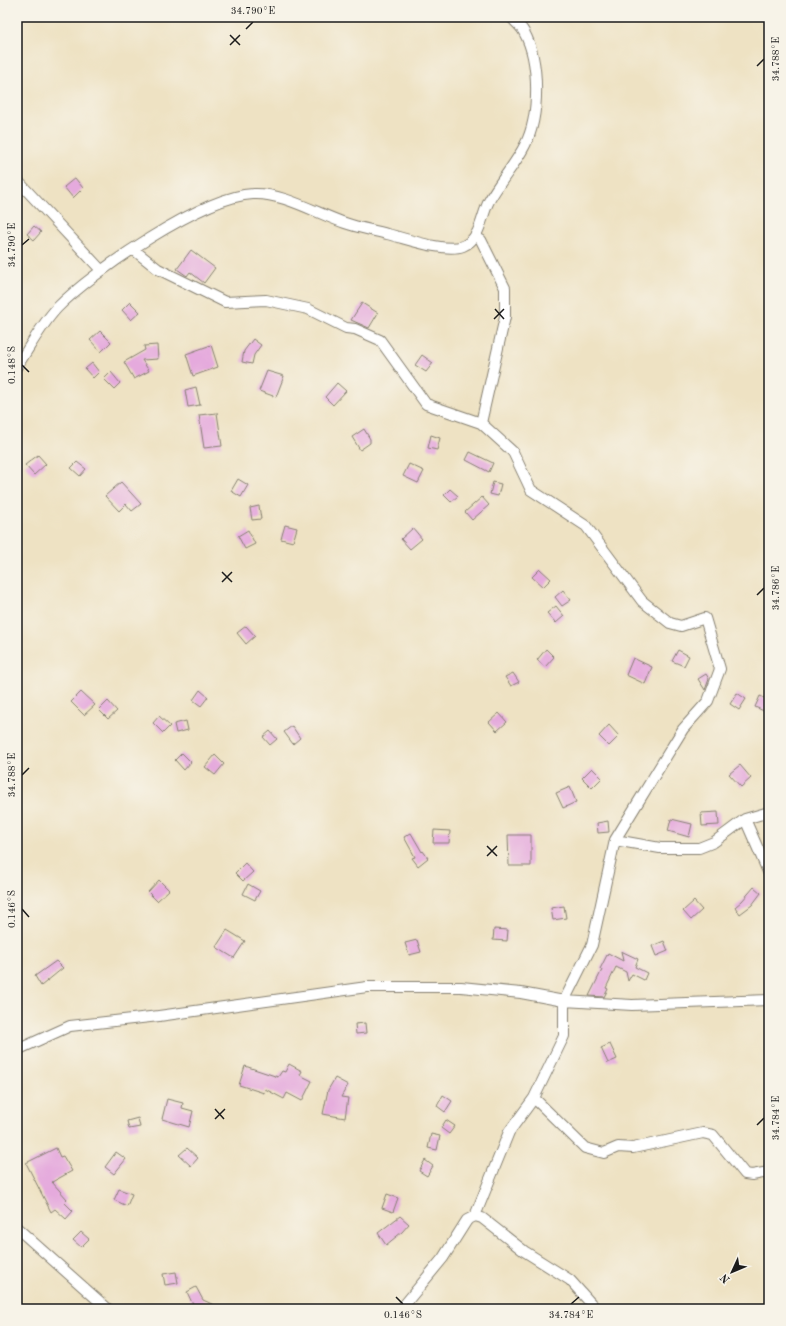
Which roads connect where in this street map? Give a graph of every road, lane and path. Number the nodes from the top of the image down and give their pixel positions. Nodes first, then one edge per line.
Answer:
1 (511, 17) edge
2 (17, 180) edge
3 (481, 240) dead end
4 (134, 250) junction
5 (101, 270) junction
6 (17, 366) edge
7 (481, 423) junction
8 (769, 812) edge
9 (745, 819) junction
10 (615, 840) junction
11 (769, 874) edge
12 (769, 1000) edge
13 (564, 1001) junction
14 (17, 1050) edge
15 (534, 1098) junction
16 (769, 1172) edge
17 (475, 1216) junction
18 (17, 1228) edge
19 (108, 1309) edge
20 (401, 1309) edge
21 (596, 1309) edge

1 - 4 street
2 - 5 street
3 - 7 street
4 - 5 street
4 - 7 street
5 - 6 street
7 - 10 street
8 - 9 street
9 - 10 street
9 - 11 street
10 - 13 street
12 - 13 street
13 - 14 street
13 - 15 street
15 - 16 street
15 - 17 street
17 - 20 street
17 - 21 street
18 - 19 street

